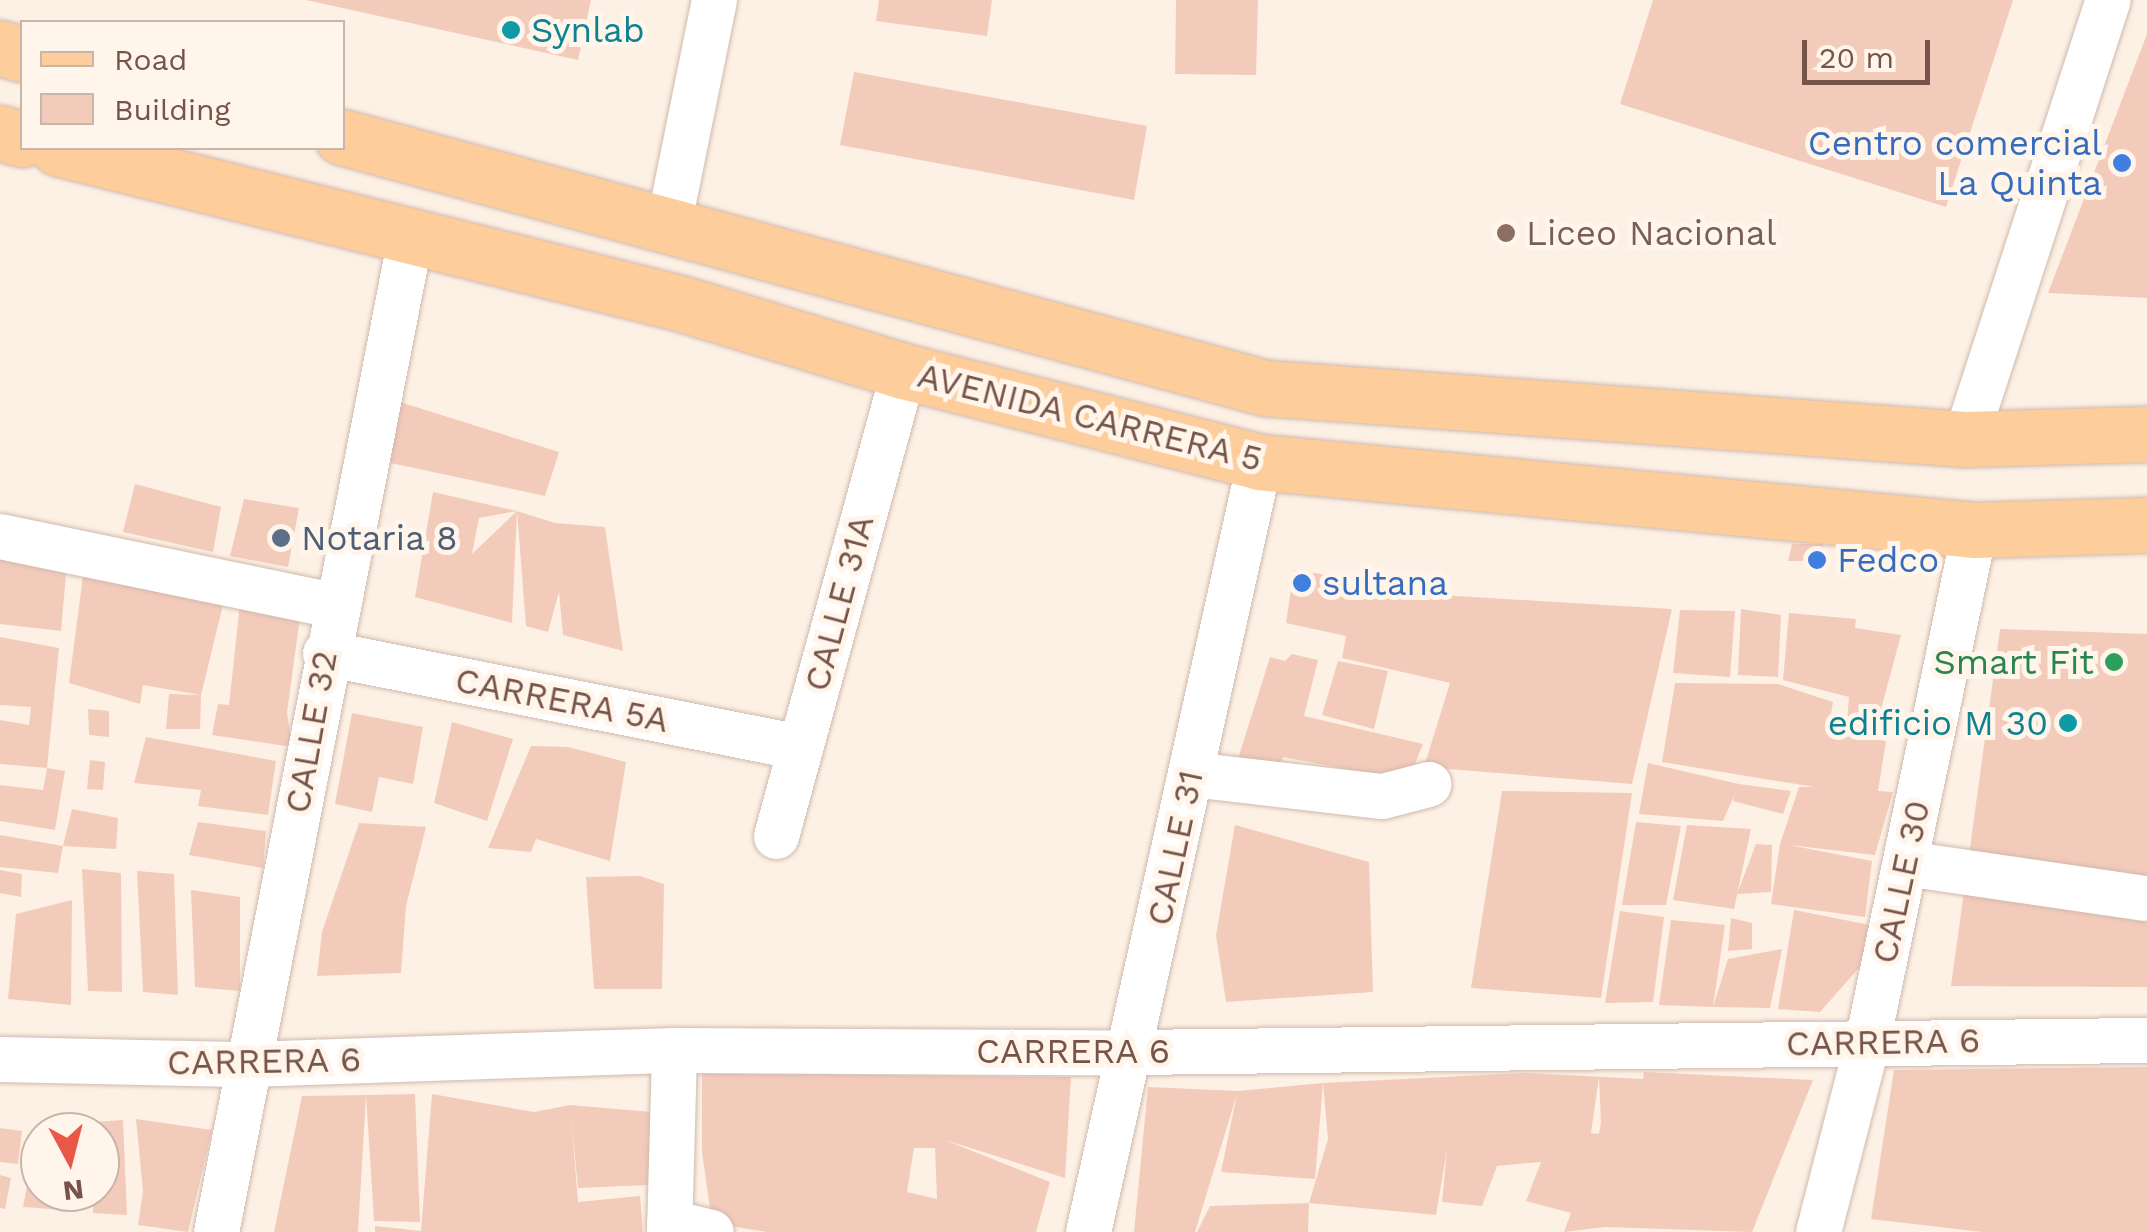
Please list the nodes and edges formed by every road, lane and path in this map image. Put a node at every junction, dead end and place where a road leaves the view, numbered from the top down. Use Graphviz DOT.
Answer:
graph roads {
  1 [pos="714,0"];
  2 [pos="2108,0"];
  3 [pos="345,138"];
  4 [pos="66,150"];
  5 [pos="670,221"];
  6 [pos="411,233"];
  7 [pos="903,370"];
  8 [pos="2147,434"];
  9 [pos="1965,439"];
  10 [pos="1258,462"];
  11 [pos="2147,525"];
  12 [pos="1974,530"];
  13 [pos="0,536"];
  14 [pos="334,605"];
  15 [pos="325,653"];
  16 [pos="800,747"];
  17 [pos="1191,774"];
  18 [pos="1428,784"];
  19 [pos="776,836"];
  20 [pos="1905,863"];
  21 [pos="2144,898"];
  22 [pos="2147,1040"];
  23 [pos="1867,1042"];
  24 [pos="674,1050"];
  25 [pos="1131,1052"];
  26 [pos="0,1059"];
  27 [pos="248,1064"];
  28 [pos="683,1229"];
  29 [pos="216,1232"];
  30 [pos="1088,1232"];
  31 [pos="1818,1232"];
  1 -- 5 [label="street"];
  2 -- 9 [label="street"];
  3 -- 5 [label="main road, AVENIDA CARRERA 5"];
  4 -- 6 [label="main road, AVENIDA CARRERA 5"];
  5 -- 9 [label="main road, AVENIDA CARRERA 5"];
  6 -- 7 [label="main road, AVENIDA CARRERA 5"];
  6 -- 14 [label="street, CALLE 32"];
  7 -- 10 [label="main road, AVENIDA CARRERA 5"];
  7 -- 16 [label="street, CALLE 31A"];
  8 -- 9 [label="main road, AVENIDA CARRERA 5"];
  10 -- 12 [label="main road, AVENIDA CARRERA 5"];
  10 -- 17 [label="street, CALLE 31"];
  11 -- 12 [label="main road, AVENIDA CARRERA 5"];
  12 -- 20 [label="street, CALLE 30"];
  13 -- 14 [label="street"];
  14 -- 15 [label="street, CALLE 32"];
  15 -- 16 [label="street, CARRERA 5A"];
  15 -- 27 [label="street, CALLE 32"];
  16 -- 19 [label="street, CALLE 31A"];
  17 -- 18 [label="street"];
  17 -- 25 [label="street, CALLE 31"];
  20 -- 21 [label="street"];
  20 -- 23 [label="street, CALLE 30"];
  22 -- 23 [label="street, CARRERA 6"];
  23 -- 25 [label="street, CARRERA 6"];
  23 -- 31 [label="street, CALLE 30"];
  24 -- 25 [label="street, CARRERA 6"];
  24 -- 27 [label="street, CARRERA 6"];
  24 -- 28 [label="street"];
  25 -- 30 [label="street, CALLE 31"];
  26 -- 27 [label="street, CARRERA 6"];
  27 -- 29 [label="street, CALLE 32"];
}
